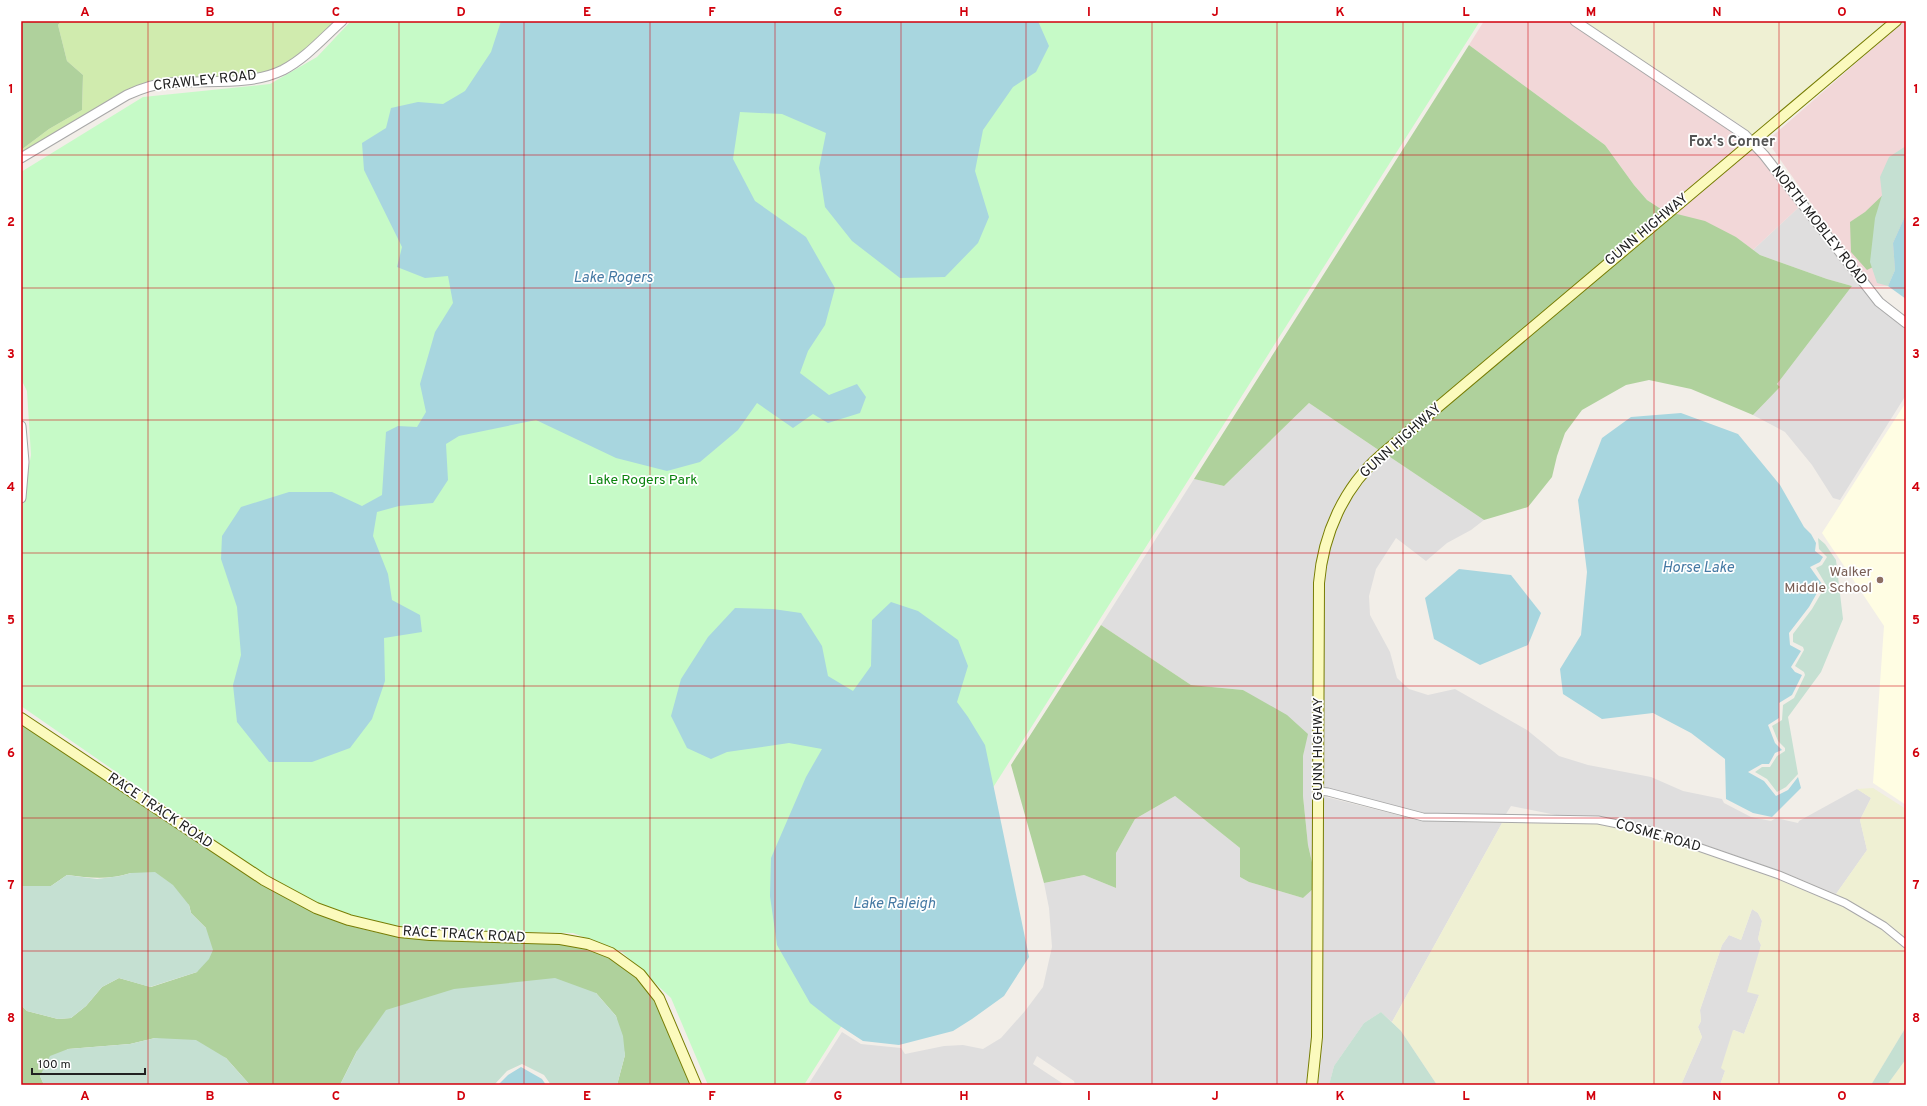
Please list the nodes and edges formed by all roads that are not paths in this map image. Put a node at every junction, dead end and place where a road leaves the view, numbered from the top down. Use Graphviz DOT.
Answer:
graph roads {
  1 [pos="342,21"];
  2 [pos="1575,21"];
  3 [pos="1896,21"];
  4 [pos="1752,142"];
  5 [pos="21,158"];
  6 [pos="1906,323"];
  7 [pos="21,426"];
  8 [pos="21,498"];
  9 [pos="21,718"];
  10 [pos="1318,791"];
  11 [pos="1906,944"];
  12 [pos="696,1085"];
  13 [pos="1312,1085"];
  1 -- 5 [label="street, CRAWLEY ROAD"];
  2 -- 4 [label="street, NORTH MOBLEY ROAD"];
  3 -- 4 [label="main road, GUNN HIGHWAY"];
  4 -- 6 [label="street, NORTH MOBLEY ROAD"];
  4 -- 10 [label="main road, GUNN HIGHWAY"];
  7 -- 8 [label="street"];
  9 -- 12 [label="main road, RACE TRACK ROAD"];
  10 -- 11 [label="street, COSME ROAD"];
  10 -- 13 [label="main road, GUNN HIGHWAY"];
}
